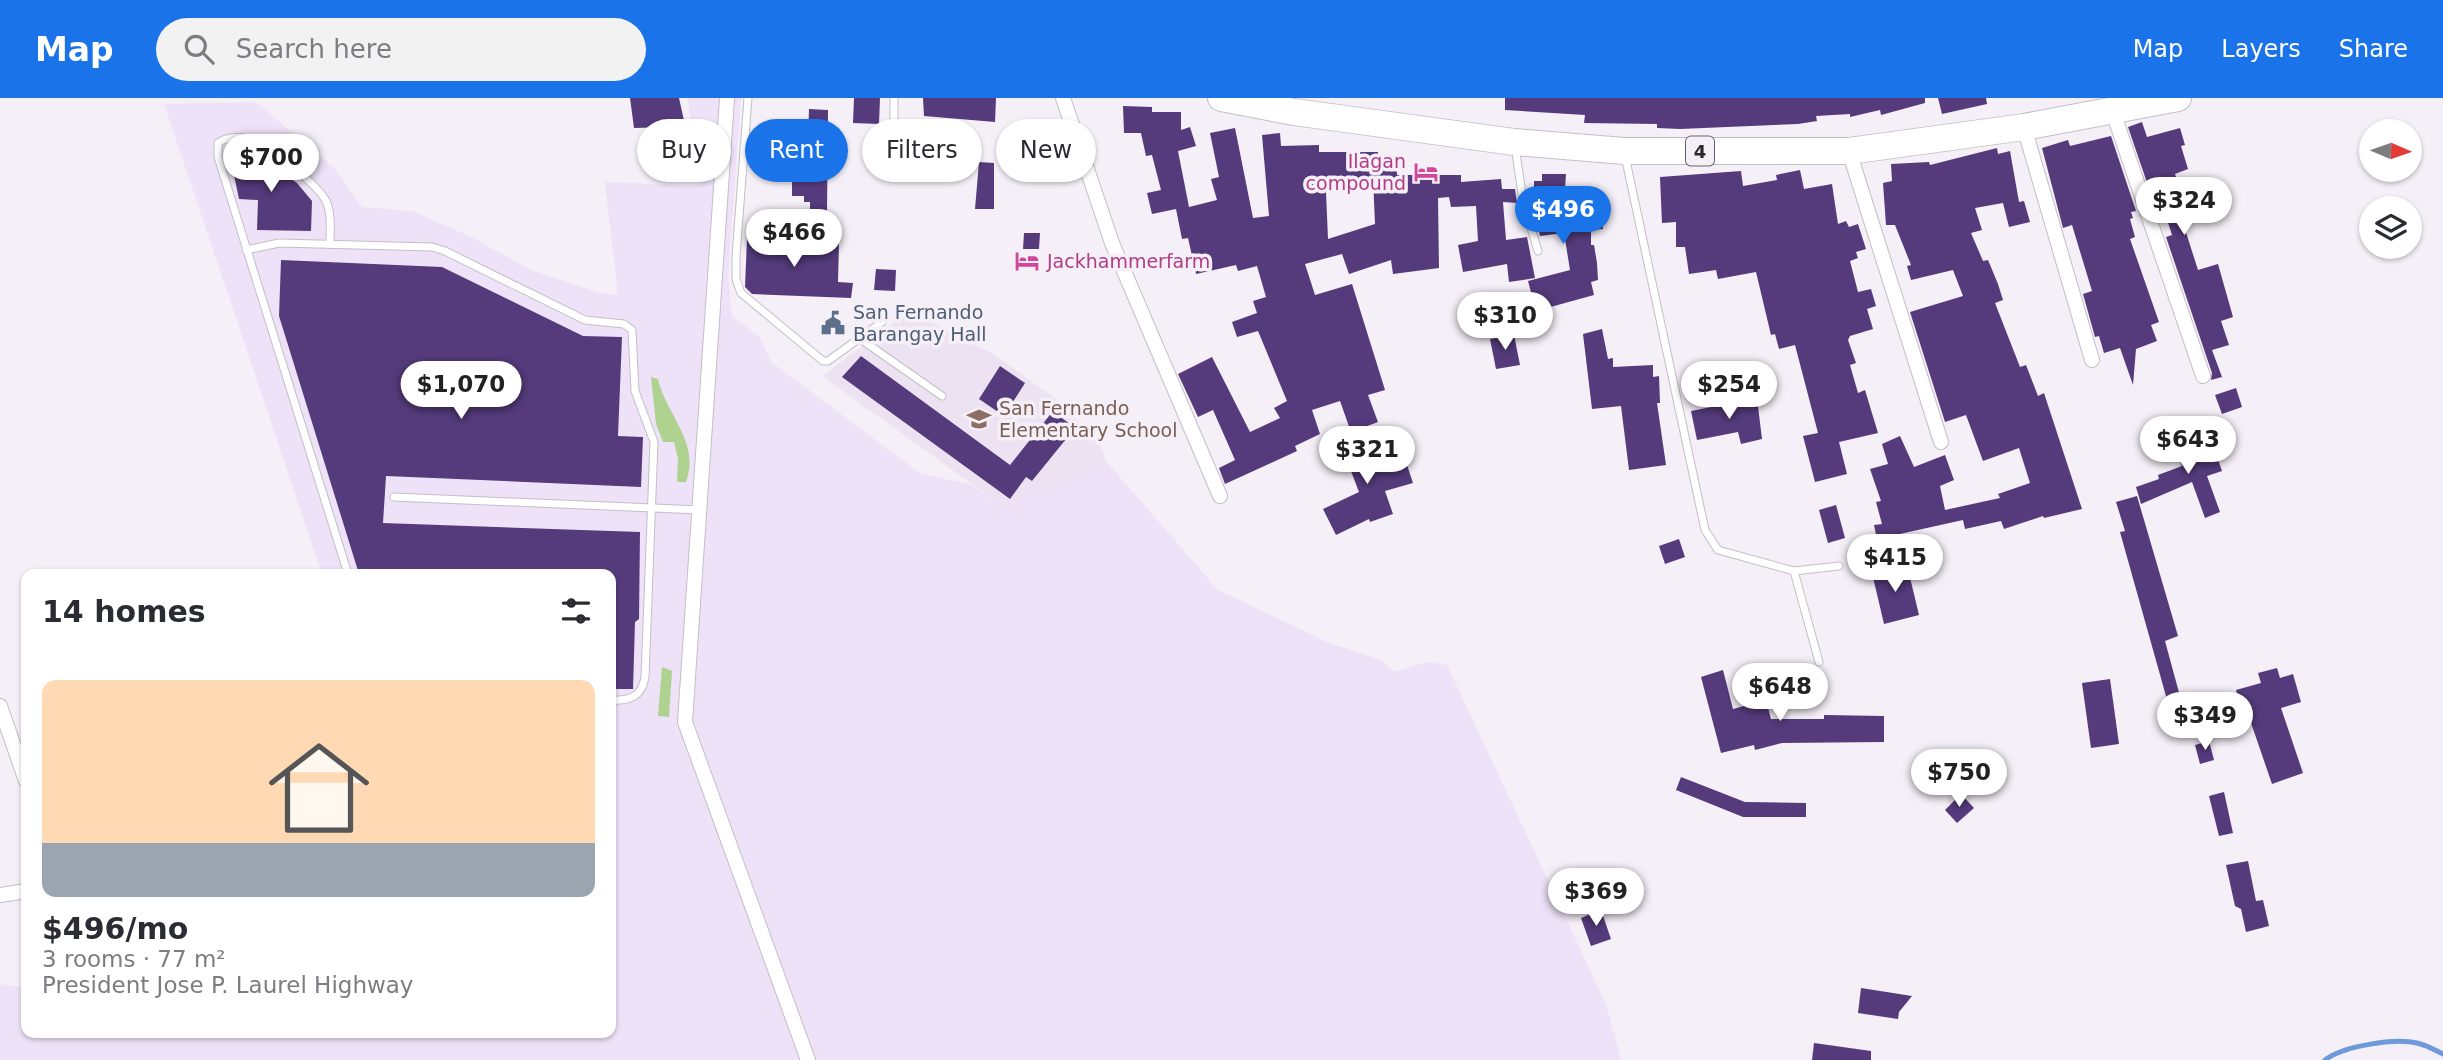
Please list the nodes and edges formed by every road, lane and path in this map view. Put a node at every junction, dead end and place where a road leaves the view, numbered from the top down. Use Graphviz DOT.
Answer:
graph roads {
  1 [pos="727,98"];
  2 [pos="748,98"];
  3 [pos="894,98"];
  4 [pos="1063,98"];
  5 [pos="1221,98"];
  6 [pos="2178,98"];
  7 [pos="2113,112"];
  8 [pos="894,119"];
  9 [pos="2024,127"];
  10 [pos="1514,142"];
  11 [pos="1624,151"];
  12 [pos="1849,151"];
  13 [pos="330,244"];
  14 [pos="246,250"];
  15 [pos="1538,251"];
  16 [pos="882,322"];
  17 [pos="859,338"];
  18 [pos="2092,360"];
  19 [pos="2203,376"];
  20 [pos="942,396"];
  21 [pos="1941,442"];
  22 [pos="1220,496"];
  23 [pos="394,497"];
  24 [pos="652,508"];
  25 [pos="700,510"];
  26 [pos="1839,566"];
  27 [pos="346,569"];
  28 [pos="1794,572"];
  29 [pos="1819,662"];
  30 [pos="616,700"];
  31 [pos="0,706"];
  32 [pos="21,767"];
  33 [pos="21,892"];
  34 [pos="0,895"];
  35 [pos="808,1060"];
  1 -- 25 [label="street"];
  2 -- 17 [label="lane"];
  3 -- 8 [label="lane"];
  4 -- 22 [label="street"];
  5 -- 10 [label="highway, 4"];
  6 -- 7 [label="highway, 4"];
  7 -- 9 [label="highway, 4"];
  7 -- 19 [label="street"];
  9 -- 12 [label="highway, 4"];
  9 -- 18 [label="street"];
  10 -- 11 [label="highway, 4"];
  10 -- 15 [label="lane"];
  11 -- 12 [label="highway, 4"];
  11 -- 28 [label="lane"];
  12 -- 21 [label="street"];
  13 -- 14 [label="lane"];
  13 -- 14 [label="lane"];
  13 -- 24 [label="lane"];
  14 -- 27 [label="lane"];
  16 -- 17 [label="lane"];
  17 -- 20 [label="lane"];
  23 -- 24 [label="lane"];
  24 -- 25 [label="lane"];
  24 -- 30 [label="lane"];
  25 -- 35 [label="street"];
  26 -- 28 [label="lane"];
  28 -- 29 [label="lane"];
  31 -- 32 [label="street"];
  33 -- 34 [label="street"];
}
